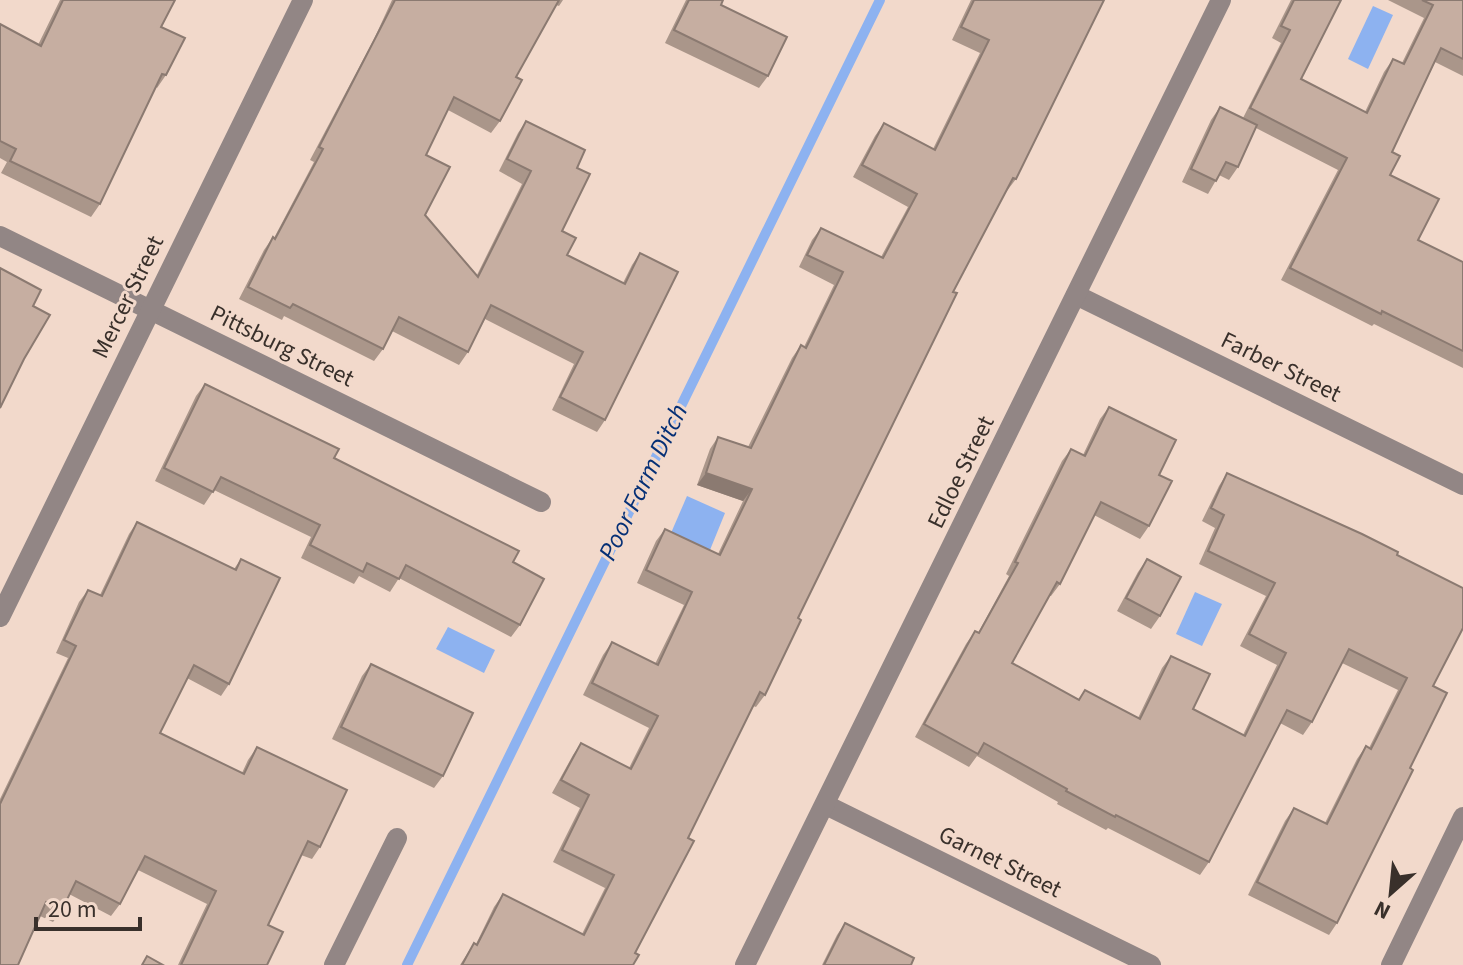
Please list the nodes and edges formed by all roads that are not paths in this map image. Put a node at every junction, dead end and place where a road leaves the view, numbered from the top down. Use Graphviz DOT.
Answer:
graph roads {
  1 [pos="303,0"];
  2 [pos="1221,0"];
  3 [pos="0,236"];
  4 [pos="1076,295"];
  5 [pos="151,310"];
  6 [pos="1463,485"];
  7 [pos="541,502"];
  8 [pos="0,617"];
  9 [pos="826,805"];
  10 [pos="1463,817"];
  11 [pos="397,838"];
  12 [pos="334,965"];
  13 [pos="745,965"];
  14 [pos="1151,965"];
  15 [pos="1391,965"];
  1 -- 5 [label="street, Mercer Street"];
  2 -- 4 [label="street, Edloe Street"];
  3 -- 5 [label="street, Pittsburg Street"];
  4 -- 6 [label="street, Farber Street"];
  4 -- 9 [label="street, Edloe Street"];
  5 -- 7 [label="street, Pittsburg Street"];
  5 -- 8 [label="street, Mercer Street"];
  9 -- 13 [label="street, Edloe Street"];
  9 -- 14 [label="street, Garnet Street"];
  10 -- 15 [label="street"];
  11 -- 12 [label="street"];
}
